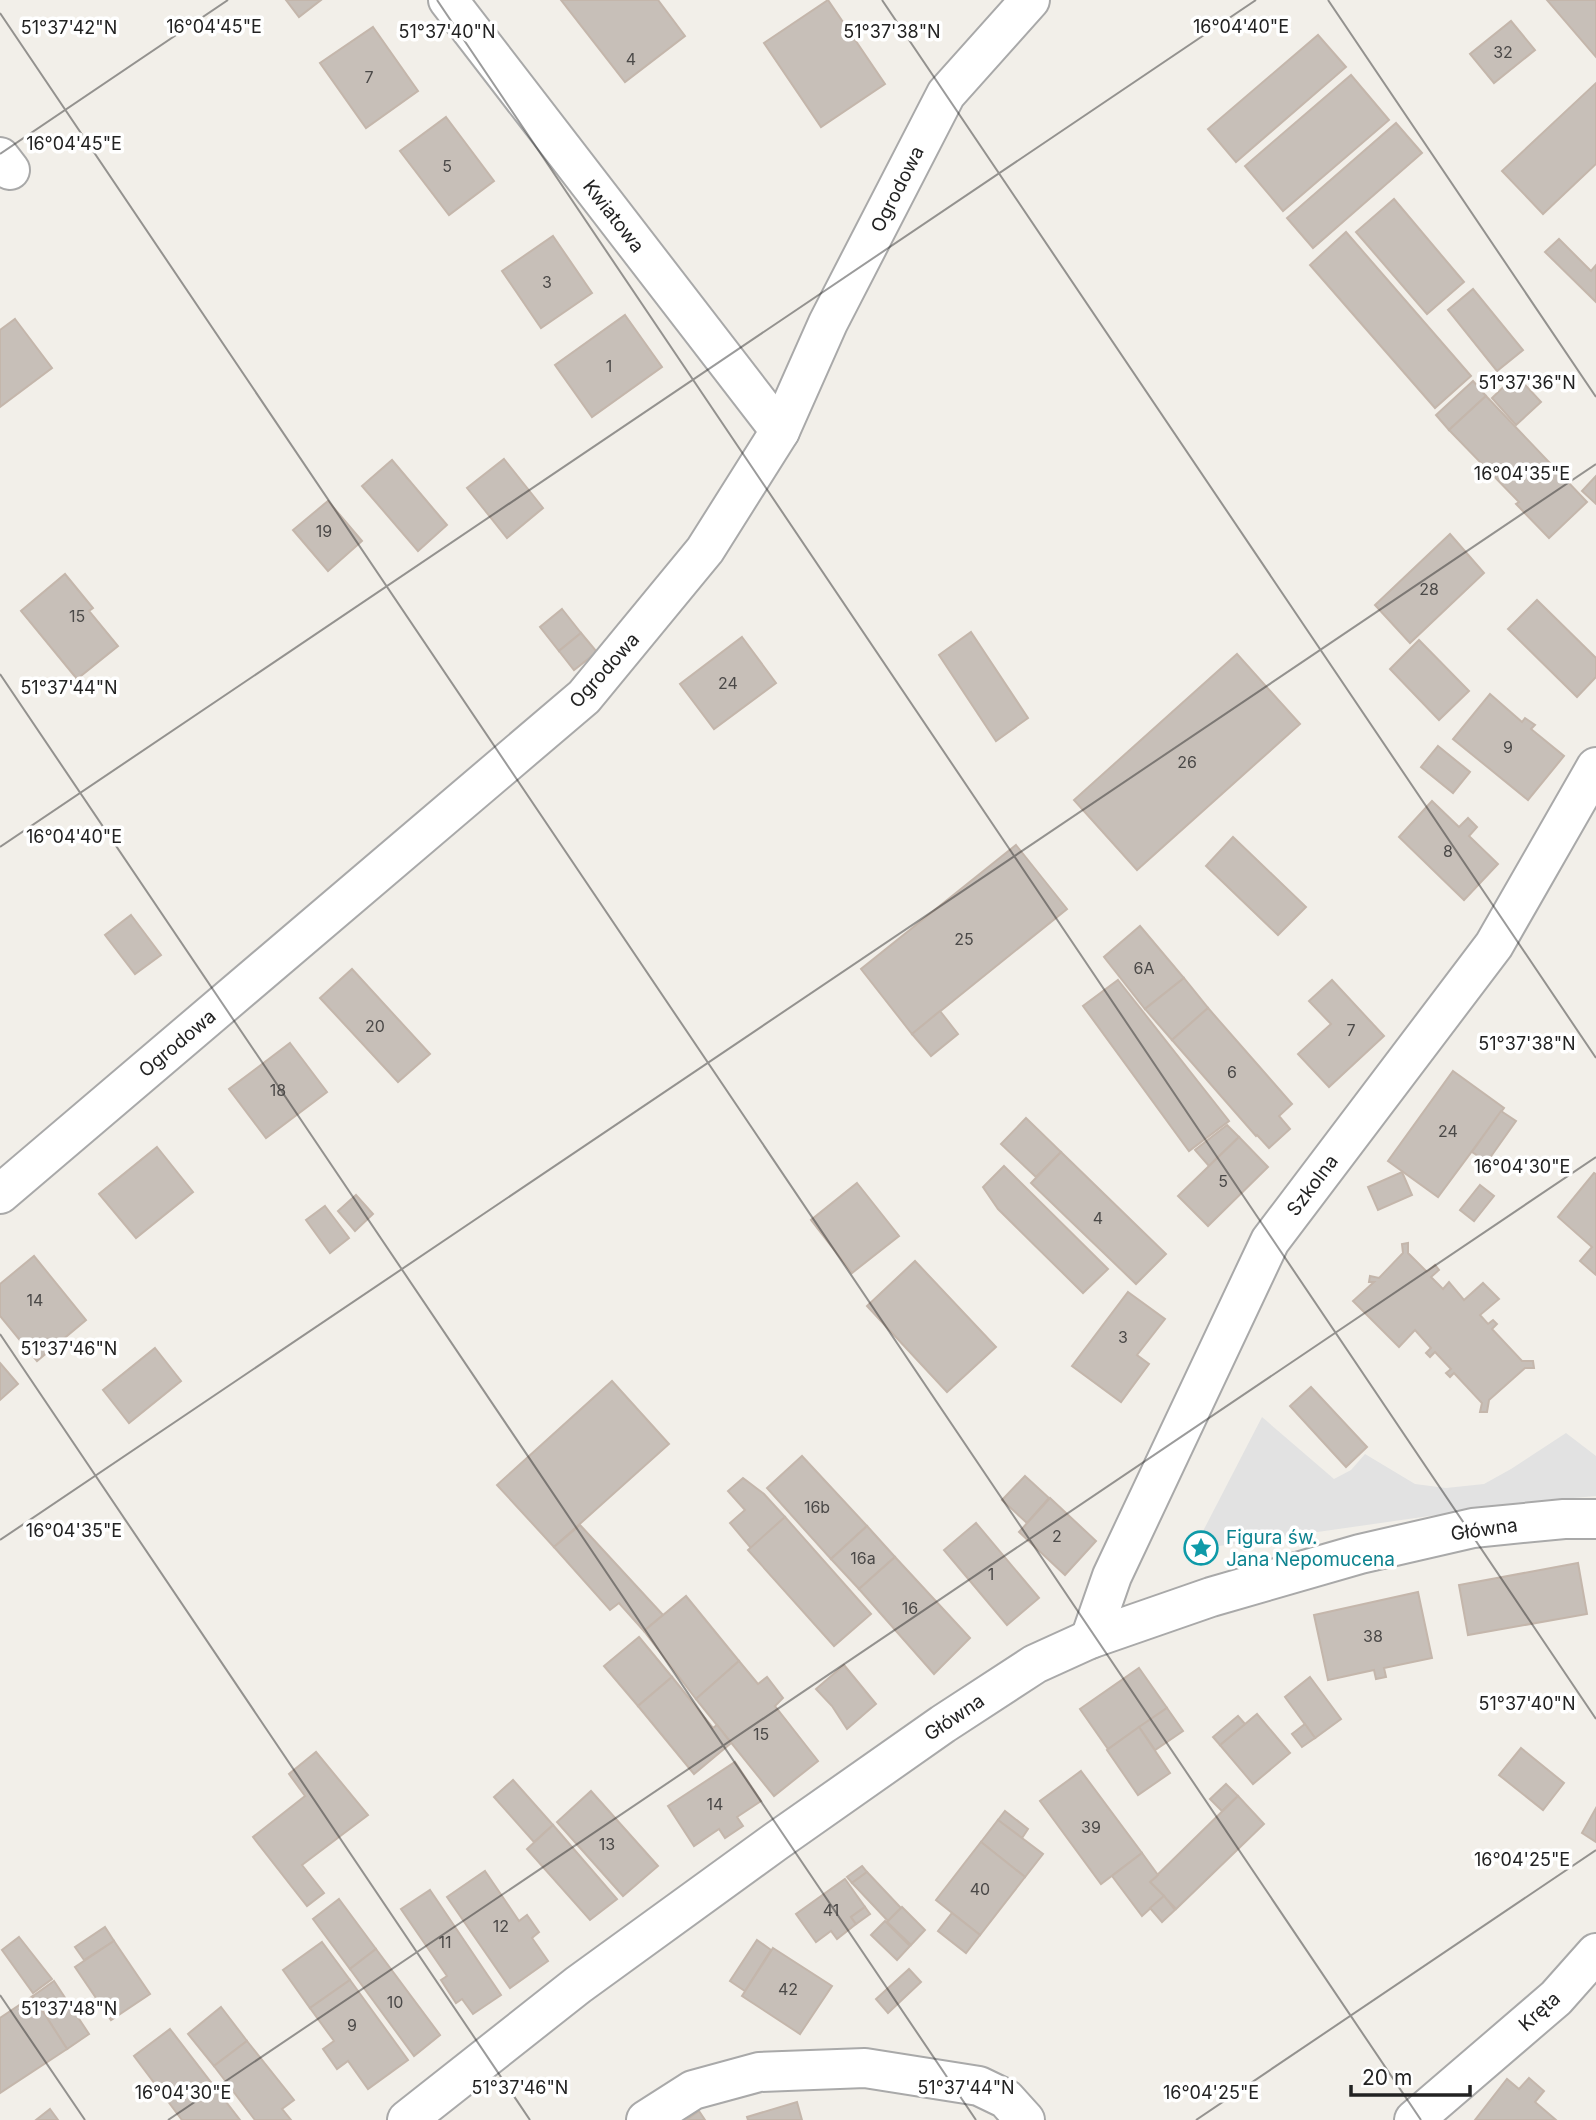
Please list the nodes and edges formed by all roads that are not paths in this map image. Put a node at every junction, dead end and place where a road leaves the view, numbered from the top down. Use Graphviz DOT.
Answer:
graph roads {
  1 [pos="448,0"];
  2 [pos="1030,0"];
  3 [pos="780,431"];
  4 [pos="1596,767"];
  5 [pos="0,1194"];
  6 [pos="1596,1519"];
  7 [pos="1090,1639"];
  8 [pos="1596,1953"];
  9 [pos="421,2116"];
  10 [pos="646,2120"];
  11 [pos="1025,2120"];
  12 [pos="1414,2120"];
  1 -- 3 [label="street, Kwiatowa"];
  2 -- 3 [label="street, Ogrodowa"];
  3 -- 5 [label="street, Ogrodowa"];
  4 -- 7 [label="street, Szkolna"];
  6 -- 7 [label="street, Główna"];
  7 -- 9 [label="street, Główna"];
  8 -- 12 [label="street, Kręta"];
  10 -- 11 [label="street"];
}
